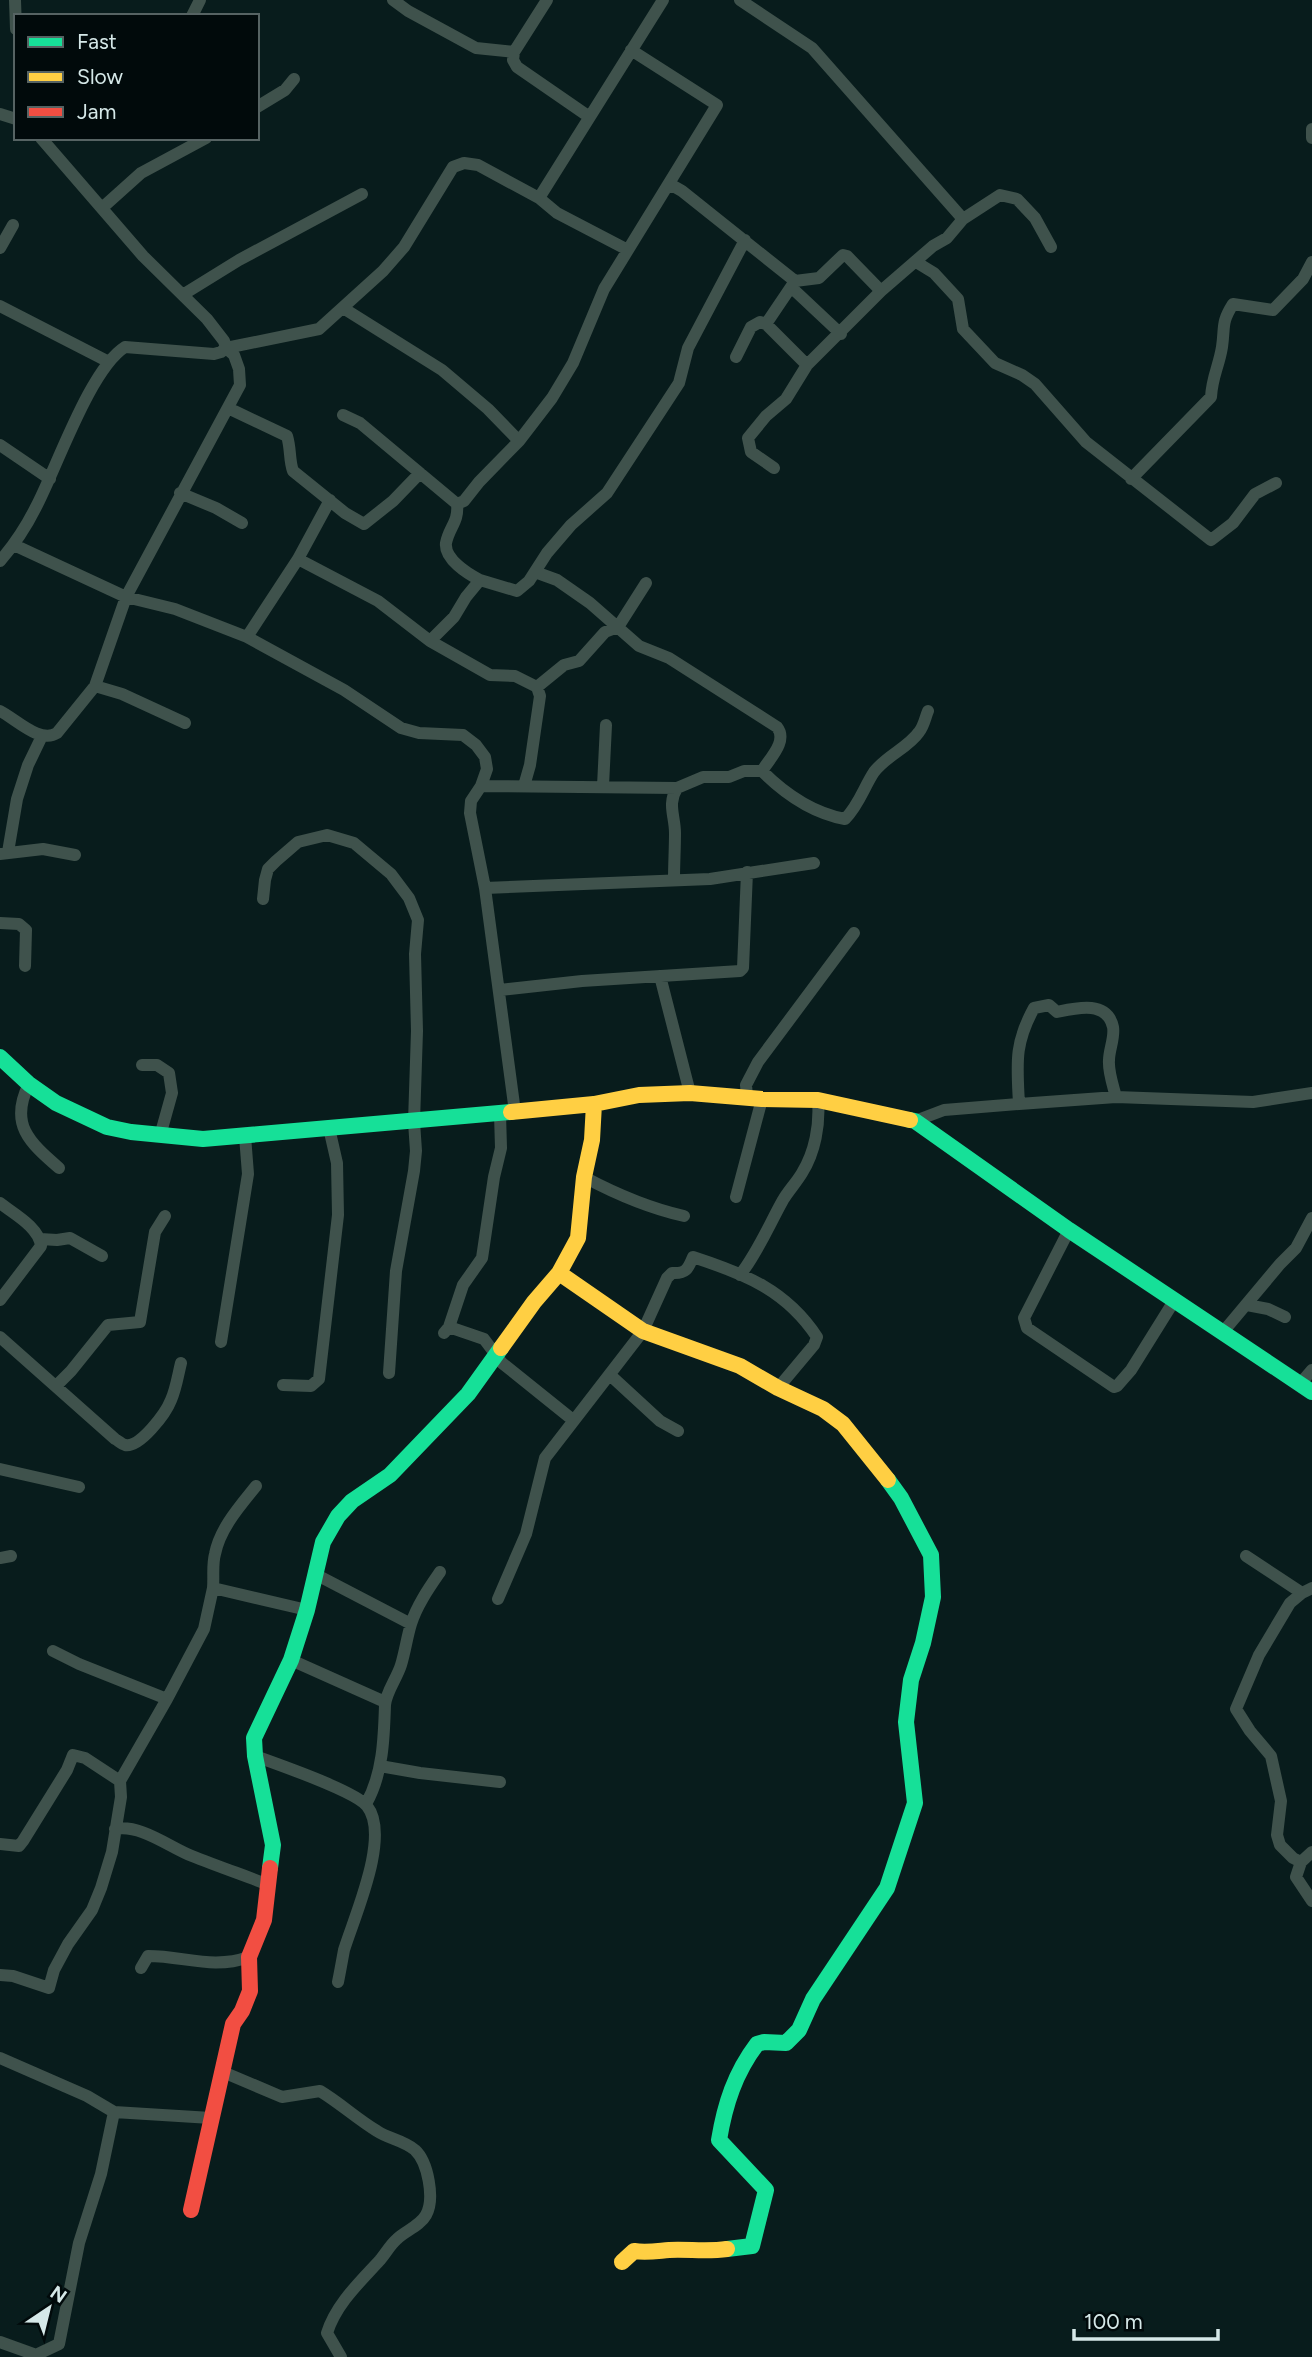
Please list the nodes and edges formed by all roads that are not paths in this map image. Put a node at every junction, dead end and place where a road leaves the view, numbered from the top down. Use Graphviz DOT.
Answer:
graph roads {
  1 [pos="393,0"];
  2 [pos="547,0"];
  3 [pos="663,0"];
  4 [pos="740,0"];
  5 [pos="631,50"];
  6 [pos="514,52"];
  7 [pos="293,79"];
  8 [pos="259,106"];
  9 [pos="588,116"];
  10 [pos="1312,129"];
  11 [pos="1312,138"];
  12 [pos="43,140"];
  13 [pos="202,140"];
  14 [pos="667,187"];
  15 [pos="362,194"];
  16 [pos="539,198"];
  17 [pos="102,208"];
  18 [pos="963,219"];
  19 [pos="13,225"];
  20 [pos="745,240"];
  21 [pos="1051,247"];
  22 [pos="0,248"];
  23 [pos="626,249"];
  24 [pos="916,262"];
  25 [pos="1312,262"];
  26 [pos="793,285"];
  27 [pos="881,291"];
  28 [pos="184,294"];
  29 [pos="0,306"];
  30 [pos="343,308"];
  31 [pos="766,324"];
  32 [pos="841,334"];
  33 [pos="226,348"];
  34 [pos="736,357"];
  35 [pos="109,362"];
  36 [pos="807,365"];
  37 [pos="228,408"];
  38 [pos="343,415"];
  39 [pos="519,441"];
  40 [pos="0,445"];
  41 [pos="774,468"];
  42 [pos="420,473"];
  43 [pos="50,479"];
  44 [pos="1131,479"];
  45 [pos="1276,483"];
  46 [pos="180,493"];
  47 [pos="330,500"];
  48 [pos="457,504"];
  49 [pos="242,523"];
  50 [pos="14,545"];
  51 [pos="298,559"];
  52 [pos="0,561"];
  53 [pos="535,572"];
  54 [pos="480,580"];
  55 [pos="646,583"];
  56 [pos="126,597"];
  57 [pos="618,626"];
  58 [pos="247,637"];
  59 [pos="430,641"];
  60 [pos="95,686"];
  61 [pos="537,688"];
  62 [pos="0,711"];
  63 [pos="928,711"];
  64 [pos="185,723"];
  65 [pos="606,725"];
  66 [pos="42,736"];
  67 [pos="762,771"];
  68 [pos="481,786"];
  69 [pos="524,786"];
  70 [pos="603,786"];
  71 [pos="677,788"];
  72 [pos="4,853"];
  73 [pos="75,855"];
  74 [pos="814,863"];
  75 [pos="747,872"];
  76 [pos="674,879"];
  77 [pos="485,888"];
  78 [pos="263,900"];
  79 [pos="0,923"];
  80 [pos="853,933"];
  81 [pos="24,966"];
  82 [pos="660,976"];
  83 [pos="500,990"];
  84 [pos="0,1057"];
  85 [pos="142,1065"];
  86 [pos="30,1084"];
  87 [pos="690,1093"];
  88 [pos="1312,1093"];
  89 [pos="1116,1097"];
  90 [pos="754,1098"];
  91 [pos="818,1101"];
  92 [pos="594,1104"];
  93 [pos="1019,1104"];
  94 [pos="508,1113"];
  95 [pos="915,1121"];
  96 [pos="414,1122"];
  97 [pos="329,1128"];
  98 [pos="160,1136"];
  99 [pos="245,1136"];
  100 [pos="59,1168"];
  101 [pos="584,1177"];
  102 [pos="736,1197"];
  103 [pos="0,1203"];
  104 [pos="165,1216"];
  105 [pos="684,1216"];
  106 [pos="1312,1218"];
  107 [pos="1069,1230"];
  108 [pos="40,1239"];
  109 [pos="102,1256"];
  110 [pos="559,1273"];
  111 [pos="740,1275"];
  112 [pos="0,1300"];
  113 [pos="1174,1301"];
  114 [pos="1247,1305"];
  115 [pos="1284,1317"];
  116 [pos="643,1331"];
  117 [pos="1223,1332"];
  118 [pos="0,1337"];
  119 [pos="221,1342"];
  120 [pos="495,1353"];
  121 [pos="181,1363"];
  122 [pos="1312,1370"];
  123 [pos="389,1373"];
  124 [pos="610,1375"];
  125 [pos="283,1385"];
  126 [pos="56,1386"];
  127 [pos="778,1388"];
  128 [pos="1306,1388"];
  129 [pos="573,1420"];
  130 [pos="678,1431"];
  131 [pos="0,1469"];
  132 [pos="256,1486"];
  133 [pos="79,1488"];
  134 [pos="1246,1556"];
  135 [pos="440,1572"];
  136 [pos="314,1574"];
  137 [pos="213,1588"];
  138 [pos="1307,1591"];
  139 [pos="498,1599"];
  140 [pos="307,1610"];
  141 [pos="411,1624"];
  142 [pos="53,1651"];
  143 [pos="291,1660"];
  144 [pos="167,1699"];
  145 [pos="385,1702"];
  146 [pos="255,1756"];
  147 [pos="380,1766"];
  148 [pos="120,1781"];
  149 [pos="500,1782"];
  150 [pos="366,1804"];
  151 [pos="116,1829"];
  152 [pos="0,1844"];
  153 [pos="1312,1852"];
  154 [pos="1301,1862"];
  155 [pos="269,1885"];
  156 [pos="1312,1901"];
  157 [pos="249,1957"];
  158 [pos="141,1968"];
  159 [pos="0,1975"];
  160 [pos="338,1982"];
  161 [pos="0,2058"];
  162 [pos="223,2072"];
  163 [pos="114,2112"];
  164 [pos="211,2118"];
  165 [pos="191,2210"];
  166 [pos="622,2262"];
  167 [pos="0,2342"];
  168 [pos="59,2351"];
  169 [pos="341,2357"];
  1 -- 6 [label="street"];
  2 -- 6 [label="street"];
  3 -- 5 [label="street"];
  4 -- 18 [label="street"];
  5 -- 9 [label="street"];
  5 -- 14 [label="street"];
  6 -- 9 [label="street"];
  7 -- 8 [label="street"];
  9 -- 16 [label="street"];
  10 -- 11 [label="street"];
  12 -- 17 [label="street"];
  13 -- 17 [label="street"];
  14 -- 20 [label="street"];
  14 -- 23 [label="street"];
  15 -- 28 [label="street"];
  16 -- 23 [label="street"];
  16 -- 30 [label="street"];
  17 -- 28 [label="street"];
  18 -- 21 [label="street"];
  18 -- 24 [label="street"];
  19 -- 22 [label="street"];
  20 -- 26 [label="street"];
  20 -- 53 [label="street"];
  23 -- 39 [label="street"];
  24 -- 27 [label="street"];
  24 -- 44 [label="street"];
  25 -- 44 [label="street"];
  26 -- 27 [label="street"];
  26 -- 31 [label="street"];
  26 -- 32 [label="street"];
  27 -- 32 [label="street"];
  28 -- 33 [label="street"];
  29 -- 35 [label="street"];
  30 -- 33 [label="street"];
  30 -- 39 [label="street"];
  31 -- 34 [label="street"];
  31 -- 36 [label="street"];
  32 -- 36 [label="street"];
  33 -- 35 [label="street"];
  33 -- 37 [label="street"];
  35 -- 43 [label="street"];
  36 -- 41 [label="street"];
  37 -- 46 [label="street"];
  37 -- 47 [label="street"];
  38 -- 42 [label="street"];
  39 -- 48 [label="street"];
  40 -- 43 [label="street"];
  42 -- 47 [label="street"];
  42 -- 48 [label="street"];
  43 -- 50 [label="street"];
  44 -- 45 [label="street"];
  46 -- 49 [label="street"];
  46 -- 56 [label="street"];
  47 -- 51 [label="street"];
  48 -- 54 [label="street"];
  50 -- 52 [label="street"];
  50 -- 56 [label="street"];
  51 -- 58 [label="street"];
  51 -- 59 [label="street"];
  53 -- 54 [label="street"];
  53 -- 57 [label="street"];
  54 -- 59 [label="street"];
  55 -- 57 [label="street"];
  56 -- 58 [label="street"];
  56 -- 60 [label="street"];
  57 -- 61 [label="street"];
  57 -- 67 [label="street"];
  58 -- 68 [label="street"];
  59 -- 61 [label="street"];
  60 -- 64 [label="street"];
  60 -- 66 [label="street"];
  61 -- 69 [label="street"];
  62 -- 66 [label="street"];
  63 -- 67 [label="street"];
  65 -- 70 [label="street"];
  66 -- 72 [label="street"];
  67 -- 71 [label="street"];
  68 -- 69 [label="street"];
  68 -- 77 [label="street"];
  69 -- 70 [label="street"];
  70 -- 71 [label="street"];
  71 -- 76 [label="street"];
  72 -- 73 [label="street"];
  74 -- 75 [label="street"];
  75 -- 76 [label="street"];
  75 -- 82 [label="street"];
  76 -- 77 [label="street"];
  77 -- 83 [label="street"];
  78 -- 96 [label="street"];
  79 -- 81 [label="street"];
  80 -- 90 [label="street"];
  82 -- 83 [label="street"];
  82 -- 87 [label="street"];
  83 -- 94 [label="street"];
  84 -- 86 [label="street"];
  85 -- 98 [label="street"];
  86 -- 98 [label="street"];
  86 -- 100 [label="street"];
  87 -- 90 [label="street"];
  87 -- 92 [label="street"];
  88 -- 89 [label="street"];
  89 -- 93 [label="street"];
  89 -- 93 [label="street"];
  90 -- 91 [label="street"];
  90 -- 102 [label="street"];
  91 -- 95 [label="street"];
  91 -- 111 [label="street"];
  92 -- 94 [label="street"];
  92 -- 101 [label="street"];
  93 -- 95 [label="street"];
  94 -- 96 [label="street"];
  94 -- 120 [label="street"];
  95 -- 107 [label="street"];
  96 -- 97 [label="street"];
  96 -- 123 [label="street"];
  97 -- 99 [label="street"];
  97 -- 125 [label="street"];
  98 -- 99 [label="street"];
  99 -- 119 [label="street"];
  101 -- 105 [label="street"];
  101 -- 110 [label="street"];
  103 -- 108 [label="street"];
  104 -- 126 [label="street"];
  106 -- 114 [label="street"];
  107 -- 113 [label="street"];
  107 -- 113 [label="street"];
  108 -- 109 [label="street"];
  108 -- 112 [label="street"];
  110 -- 116 [label="street"];
  110 -- 120 [label="street"];
  111 -- 116 [label="street"];
  111 -- 127 [label="street"];
  113 -- 117 [label="street"];
  114 -- 115 [label="street"];
  114 -- 117 [label="street"];
  116 -- 124 [label="street"];
  116 -- 127 [label="street"];
  117 -- 128 [label="street"];
  118 -- 126 [label="street"];
  120 -- 129 [label="street"];
  120 -- 136 [label="street"];
  121 -- 126 [label="street"];
  122 -- 128 [label="street"];
  124 -- 129 [label="street"];
  124 -- 130 [label="street"];
  127 -- 166 [label="street"];
  129 -- 139 [label="street"];
  131 -- 133 [label="street"];
  132 -- 137 [label="street"];
  134 -- 138 [label="street"];
  135 -- 141 [label="street"];
  136 -- 140 [label="street"];
  136 -- 141 [label="street"];
  137 -- 140 [label="street"];
  137 -- 144 [label="street"];
  138 -- 154 [label="street"];
  140 -- 143 [label="street"];
  141 -- 145 [label="street"];
  142 -- 144 [label="street"];
  143 -- 145 [label="street"];
  143 -- 146 [label="street"];
  144 -- 148 [label="street"];
  145 -- 147 [label="street"];
  146 -- 150 [label="street"];
  146 -- 155 [label="street"];
  147 -- 149 [label="street"];
  147 -- 150 [label="street"];
  148 -- 151 [label="street"];
  148 -- 152 [label="street"];
  150 -- 160 [label="street"];
  151 -- 155 [label="street"];
  151 -- 159 [label="street"];
  153 -- 154 [label="street"];
  154 -- 156 [label="street"];
  155 -- 157 [label="street"];
  157 -- 158 [label="street"];
  157 -- 162 [label="street"];
  161 -- 163 [label="street"];
  162 -- 164 [label="street"];
  162 -- 169 [label="street"];
  163 -- 164 [label="street"];
  163 -- 168 [label="street"];
  164 -- 165 [label="street"];
  167 -- 168 [label="street"];
}
